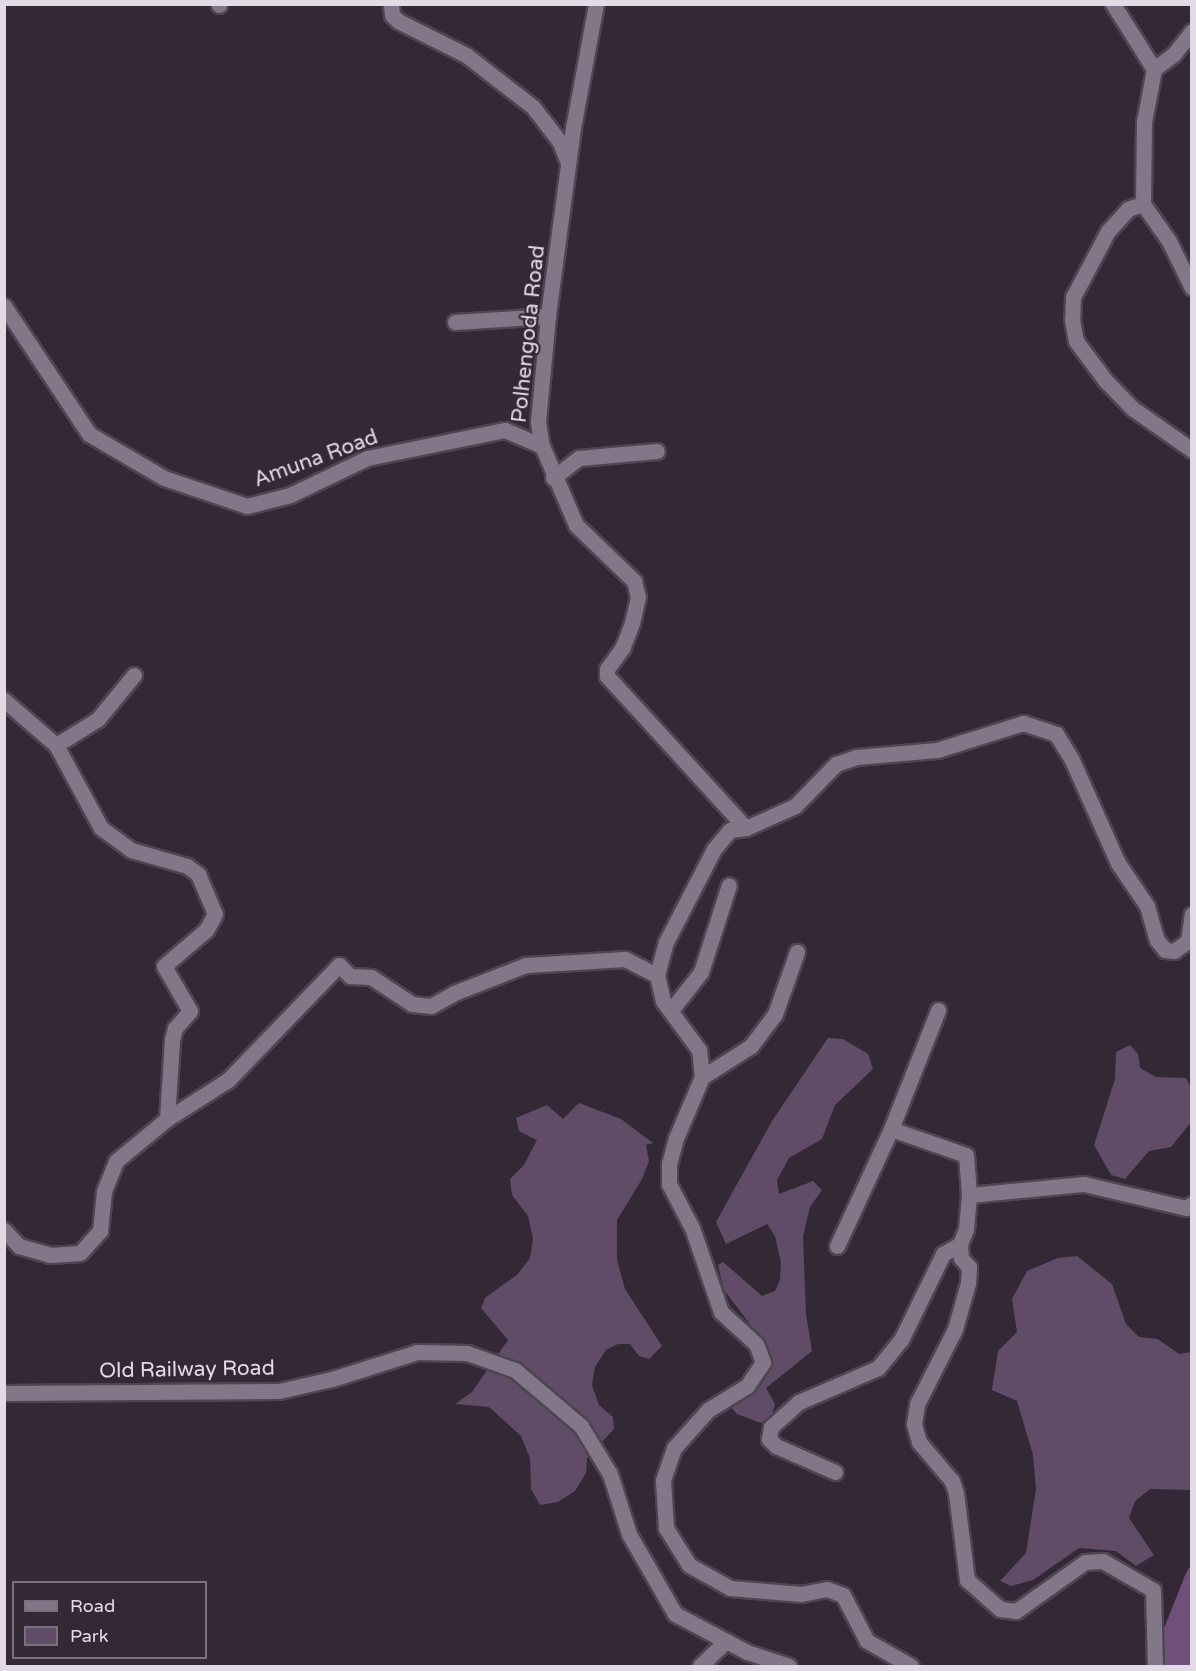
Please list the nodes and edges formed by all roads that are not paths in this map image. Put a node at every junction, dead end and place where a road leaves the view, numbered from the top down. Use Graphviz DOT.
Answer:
graph roads {
  1 [pos="391,4"];
  2 [pos="596,4"];
  3 [pos="1113,4"];
  4 [pos="1191,31"];
  5 [pos="1154,69"];
  6 [pos="570,169"];
  7 [pos="1143,204"];
  8 [pos="1191,288"];
  9 [pos="4,306"];
  10 [pos="548,316"];
  11 [pos="455,322"];
  12 [pos="542,446"];
  13 [pos="1191,450"];
  14 [pos="657,451"];
  15 [pos="553,478"];
  16 [pos="134,675"];
  17 [pos="4,700"];
  18 [pos="56,745"];
  19 [pos="746,828"];
  20 [pos="729,885"];
  21 [pos="1191,914"];
  22 [pos="797,952"];
  23 [pos="657,975"];
  24 [pos="672,1010"];
  25 [pos="938,1010"];
  26 [pos="702,1077"];
  27 [pos="167,1119"];
  28 [pos="891,1129"];
  29 [pos="969,1195"];
  30 [pos="1191,1204"];
  31 [pos="4,1230"];
  32 [pos="960,1244"];
  33 [pos="837,1246"];
  34 [pos="4,1393"];
  35 [pos="834,1472"];
  36 [pos="726,1641"];
  37 [pos="700,1666"];
  38 [pos="789,1666"];
  39 [pos="911,1666"];
  40 [pos="1155,1666"];
  1 -- 6 [label="street"];
  2 -- 6 [label="street, Polhengoda Road"];
  3 -- 5 [label="street"];
  4 -- 5 [label="street"];
  5 -- 7 [label="street"];
  6 -- 10 [label="street, Polhengoda Road"];
  7 -- 8 [label="street"];
  7 -- 13 [label="street"];
  9 -- 12 [label="street, Amuna Road"];
  10 -- 11 [label="street"];
  10 -- 12 [label="street, Polhengoda Road"];
  12 -- 15 [label="street, Polhengoda Road"];
  14 -- 15 [label="street"];
  15 -- 19 [label="street, Polhengoda Road"];
  16 -- 18 [label="street"];
  17 -- 18 [label="street"];
  18 -- 27 [label="street"];
  19 -- 21 [label="street"];
  19 -- 23 [label="street"];
  20 -- 24 [label="street"];
  22 -- 26 [label="street"];
  23 -- 24 [label="street"];
  23 -- 27 [label="street"];
  24 -- 26 [label="street"];
  25 -- 28 [label="street"];
  26 -- 39 [label="street"];
  27 -- 31 [label="street"];
  28 -- 29 [label="street"];
  28 -- 33 [label="street"];
  29 -- 30 [label="street"];
  29 -- 32 [label="street"];
  32 -- 35 [label="street"];
  32 -- 40 [label="street"];
  34 -- 36 [label="street, Old Railway Road"];
  36 -- 37 [label="street"];
  36 -- 38 [label="street, Old Railway Road"];
}
